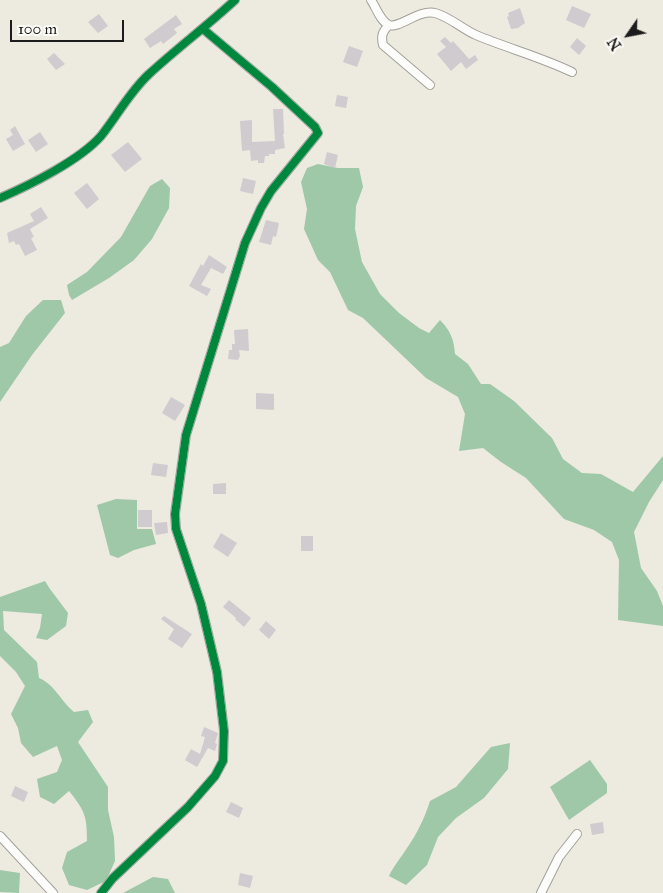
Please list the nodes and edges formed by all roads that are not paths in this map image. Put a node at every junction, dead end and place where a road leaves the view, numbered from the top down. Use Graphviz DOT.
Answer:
graph roads {
  1 [pos="235,0"];
  2 [pos="371,0"];
  3 [pos="389,25"];
  4 [pos="204,29"];
  5 [pos="572,72"];
  6 [pos="430,85"];
  7 [pos="0,198"];
  8 [pos="577,834"];
  9 [pos="0,836"];
  10 [pos="52,893"];
  11 [pos="101,893"];
  12 [pos="541,893"];
  1 -- 4 [label="street"];
  2 -- 3 [label="street"];
  3 -- 5 [label="street"];
  3 -- 6 [label="street"];
  4 -- 7 [label="street"];
  4 -- 11 [label="street"];
  8 -- 12 [label="street"];
  9 -- 10 [label="street"];
}
